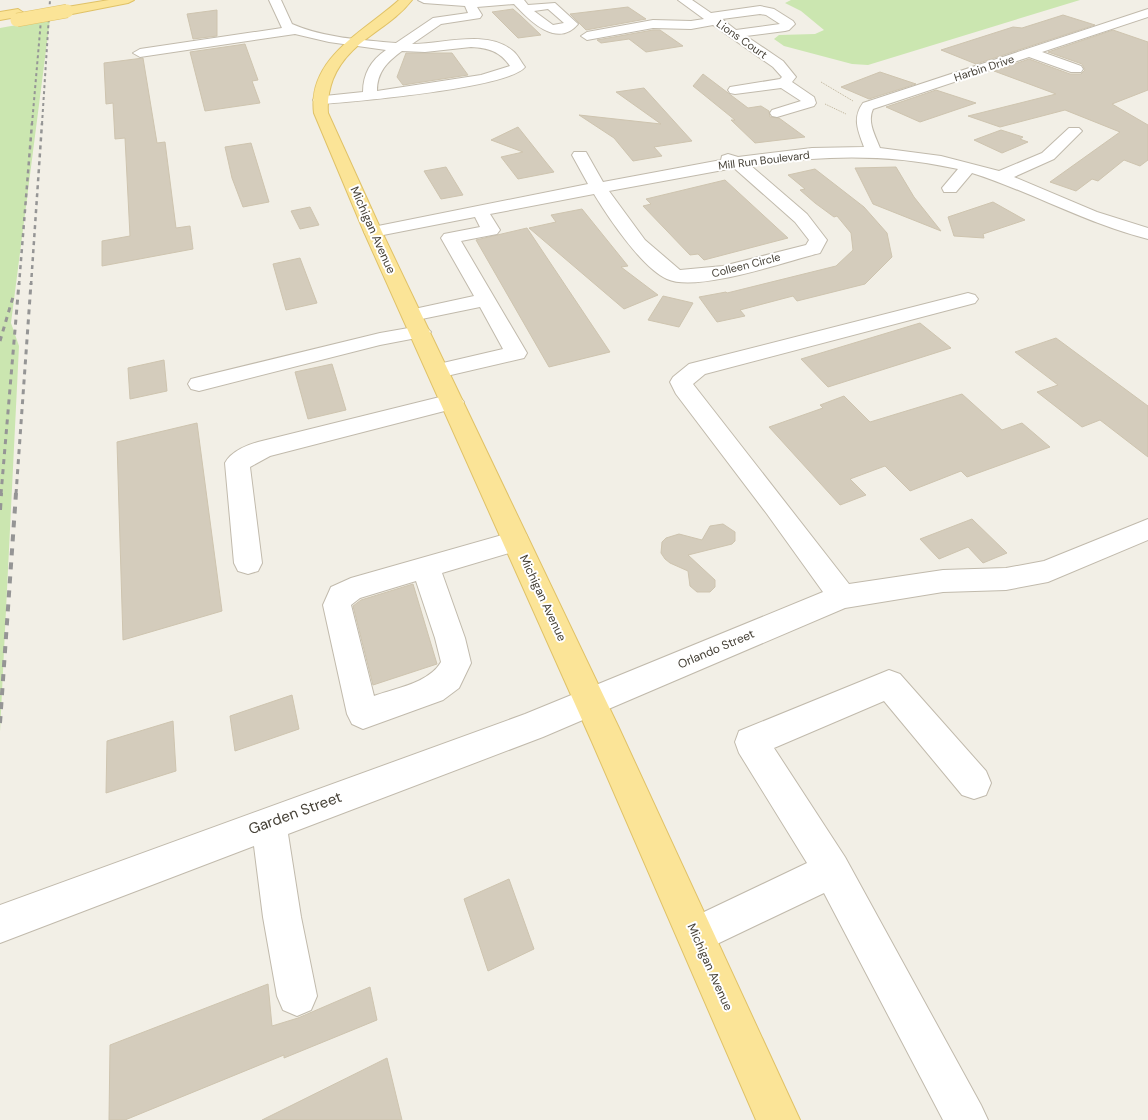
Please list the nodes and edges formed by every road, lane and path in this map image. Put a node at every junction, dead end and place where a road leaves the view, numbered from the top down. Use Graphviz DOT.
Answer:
graph roads {
  1 [pos="89,0"];
  2 [pos="128,0"];
  3 [pos="275,0"];
  4 [pos="406,0"];
  5 [pos="426,0"];
  6 [pos="684,0"];
  7 [pos="520,3"];
  8 [pos="469,4"];
  9 [pos="67,7"];
  10 [pos="1148,13"];
  11 [pos="476,15"];
  12 [pos="0,16"];
  13 [pos="17,16"];
  14 [pos="713,19"];
  15 [pos="0,23"];
  16 [pos="1117,24"];
  17 [pos="295,30"];
  18 [pos="1140,31"];
  19 [pos="736,35"];
  20 [pos="586,36"];
  21 [pos="716,39"];
  22 [pos="352,41"];
  23 [pos="368,43"];
  24 [pos="465,43"];
  25 [pos="399,46"];
  26 [pos="498,48"];
  27 [pos="140,52"];
  28 [pos="1031,52"];
  29 [pos="460,58"];
  30 [pos="1076,69"];
  31 [pos="327,75"];
  32 [pos="821,82"];
  33 [pos="784,83"];
  34 [pos="735,90"];
  35 [pos="370,96"];
  36 [pos="320,100"];
  37 [pos="859,102"];
  38 [pos="824,103"];
  39 [pos="777,113"];
  40 [pos="849,115"];
  41 [pos="1074,132"];
  42 [pos="874,152"];
  43 [pos="718,154"];
  44 [pos="580,155"];
  45 [pos="738,163"];
  46 [pos="968,168"];
  47 [pos="999,177"];
  48 [pos="598,188"];
  49 [pos="950,188"];
  50 [pos="480,211"];
  51 [pos="373,232"];
  52 [pos="1148,234"];
  53 [pos="968,299"];
  54 [pos="486,300"];
  55 [pos="416,324"];
  56 [pos="438,371"];
  57 [pos="199,384"];
  58 [pos="452,402"];
  59 [pos="1148,529"];
  60 [pos="516,541"];
  61 [pos="248,563"];
  62 [pos="426,568"];
  63 [pos="842,598"];
  64 [pos="591,702"];
  65 [pos="974,783"];
  66 [pos="269,823"];
  67 [pos="832,870"];
  68 [pos="0,924"];
  69 [pos="696,935"];
  70 [pos="297,996"];
  71 [pos="778,1120"];
  72 [pos="966,1120"];
  1 -- 9 [label="main road"];
  2 -- 9 [label="main road"];
  3 -- 17 [label="street"];
  4 -- 22 [label="main road"];
  5 -- 8 [label="street"];
  5 -- 23 [label="main road"];
  6 -- 14 [label="street, Lions Court"];
  7 -- 8 [label="street"];
  8 -- 11 [label="street"];
  9 -- 13 [label="main road, bridge"];
  10 -- 16 [label="street, Harbin Drive"];
  11 -- 25 [label="street"];
  11 -- 26 [label="street"];
  12 -- 13 [label="main road"];
  13 -- 15 [label="main road"];
  14 -- 19 [label="street, Lions Court"];
  14 -- 19 [label="street"];
  14 -- 20 [label="street"];
  16 -- 18 [label="street"];
  16 -- 28 [label="street, Harbin Drive"];
  17 -- 22 [label="street"];
  17 -- 27 [label="street"];
  19 -- 21 [label="street"];
  19 -- 33 [label="street, Lions Court"];
  22 -- 23 [label="street"];
  22 -- 31 [label="main road"];
  23 -- 25 [label="street"];
  23 -- 31 [label="main road"];
  24 -- 25 [label="street"];
  24 -- 26 [label="street"];
  24 -- 29 [label="street"];
  25 -- 35 [label="street"];
  26 -- 35 [label="street"];
  28 -- 30 [label="street"];
  28 -- 42 [label="street, Harbin Drive"];
  31 -- 36 [label="main road"];
  32 -- 37 [label="path"];
  33 -- 34 [label="street"];
  33 -- 39 [label="street"];
  35 -- 36 [label="street"];
  36 -- 51 [label="main road, Michigan Avenue"];
  38 -- 40 [label="path"];
  41 -- 47 [label="street"];
  42 -- 45 [label="street, Mill Run Boulevard"];
  42 -- 46 [label="street, Mill Run Boulevard"];
  43 -- 45 [label="street"];
  44 -- 48 [label="street"];
  45 -- 48 [label="street, Mill Run Boulevard"];
  45 -- 48 [label="street, Colleen Circle"];
  46 -- 47 [label="street, Mill Run Boulevard"];
  46 -- 49 [label="street"];
  47 -- 52 [label="street, Mill Run Boulevard"];
  48 -- 50 [label="street, Mill Run Boulevard"];
  50 -- 51 [label="street, Mill Run Boulevard"];
  50 -- 54 [label="street"];
  51 -- 55 [label="main road, Michigan Avenue"];
  53 -- 63 [label="street"];
  54 -- 55 [label="street"];
  54 -- 56 [label="street"];
  55 -- 56 [label="main road, Michigan Avenue"];
  55 -- 57 [label="street"];
  56 -- 58 [label="main road, Michigan Avenue"];
  58 -- 60 [label="main road, Michigan Avenue"];
  58 -- 61 [label="street"];
  59 -- 63 [label="street, Orlando Street"];
  60 -- 62 [label="street"];
  60 -- 64 [label="main road, Michigan Avenue"];
  62 -- 62 [label="street"];
  63 -- 64 [label="street, Orlando Street"];
  64 -- 66 [label="street, Garden Street"];
  64 -- 69 [label="main road, Michigan Avenue"];
  65 -- 67 [label="street"];
  66 -- 68 [label="street, Garden Street"];
  66 -- 70 [label="street"];
  67 -- 69 [label="street"];
  67 -- 72 [label="street"];
  69 -- 71 [label="main road, Michigan Avenue"];
}
